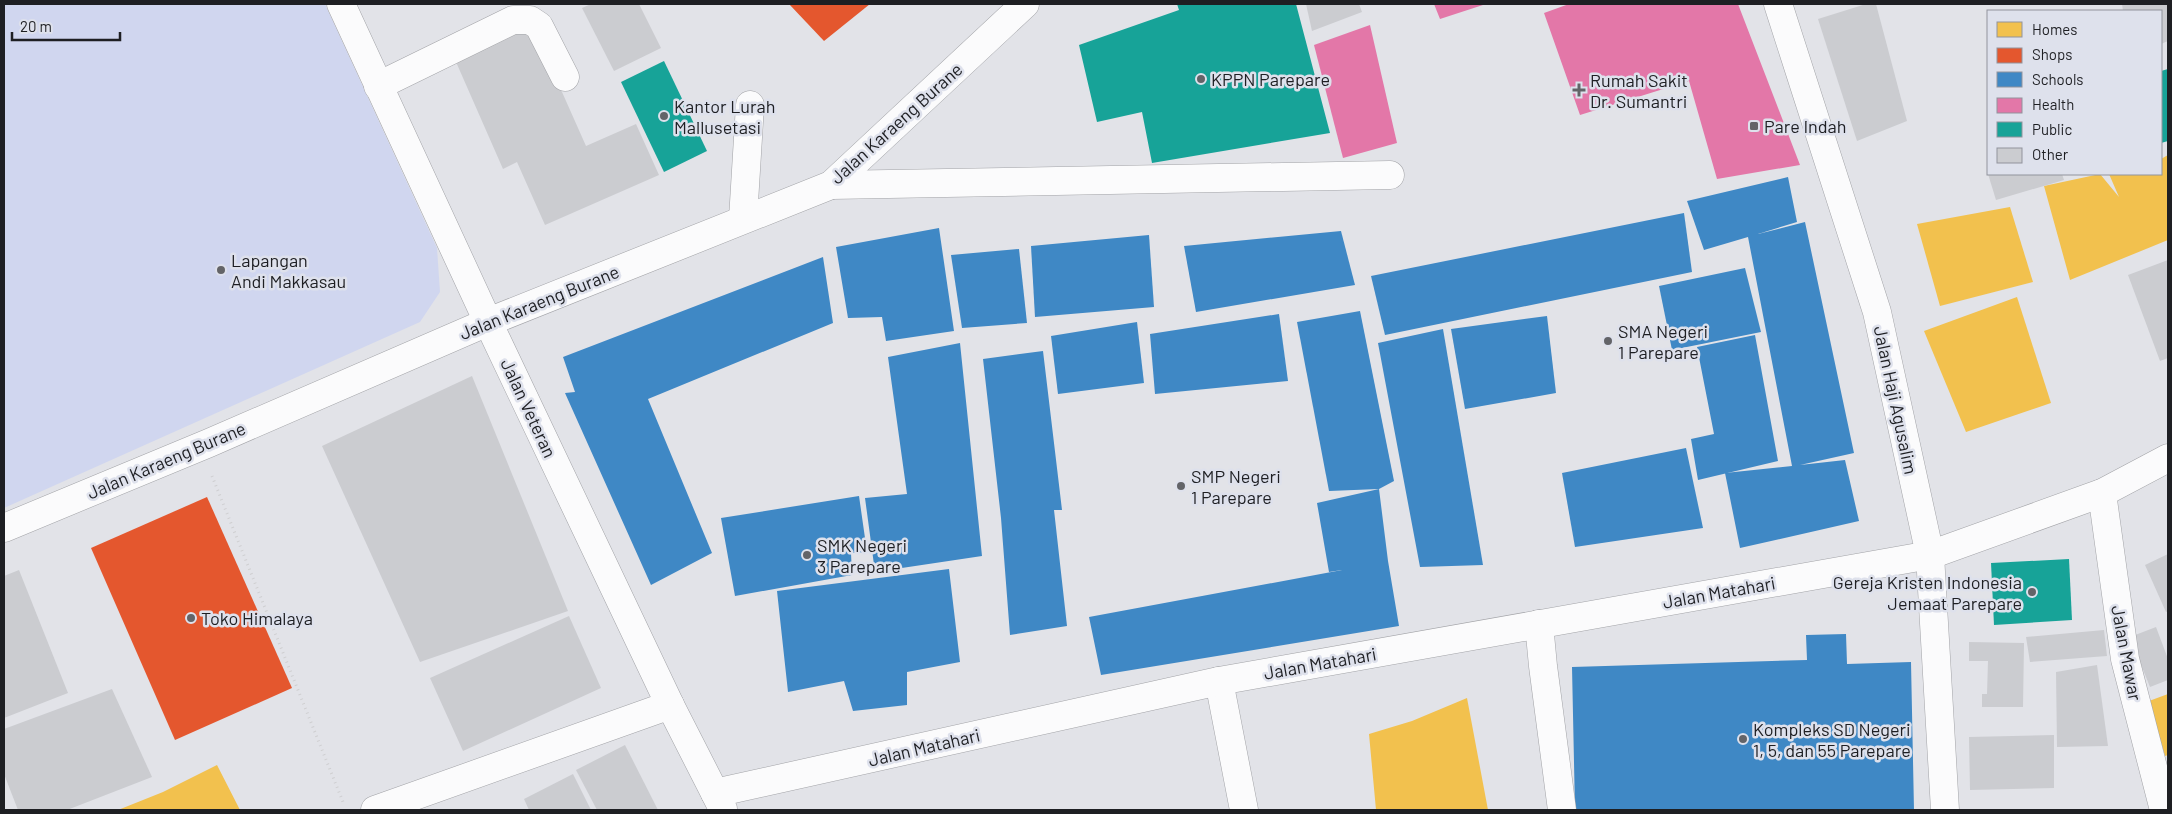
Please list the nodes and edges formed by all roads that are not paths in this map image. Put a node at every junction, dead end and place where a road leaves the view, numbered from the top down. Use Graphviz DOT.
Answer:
graph roads {
  1 [pos="341,4"];
  2 [pos="1025,4"];
  3 [pos="1778,4"];
  4 [pos="564,77"];
  5 [pos="378,86"];
  6 [pos="750,105"];
  7 [pos="1390,176"];
  8 [pos="831,185"];
  9 [pos="743,219"];
  10 [pos="488,322"];
  11 [pos="2168,458"];
  12 [pos="2102,493"];
  13 [pos="4,528"];
  14 [pos="1930,555"];
  15 [pos="1539,624"];
  16 [pos="1219,681"];
  17 [pos="670,705"];
  18 [pos="719,802"];
  19 [pos="375,810"];
  20 [pos="1244,810"];
  21 [pos="1562,810"];
  22 [pos="1945,810"];
  23 [pos="2164,810"];
  1 -- 5 [label="main road, Jalan Veteran"];
  2 -- 8 [label="main road, Jalan Karaeng Burane"];
  3 -- 14 [label="main road, Jalan Haji Agusalim"];
  4 -- 5 [label="main road"];
  5 -- 10 [label="main road, Jalan Veteran"];
  6 -- 9 [label="main road"];
  7 -- 8 [label="main road"];
  8 -- 9 [label="main road, Jalan Karaeng Burane"];
  9 -- 10 [label="main road, Jalan Karaeng Burane"];
  10 -- 13 [label="main road, Jalan Karaeng Burane"];
  10 -- 17 [label="main road, Jalan Veteran"];
  11 -- 12 [label="main road, Jalan Matahari"];
  12 -- 14 [label="main road, Jalan Matahari"];
  12 -- 23 [label="main road, Jalan Mawar"];
  14 -- 15 [label="main road, Jalan Matahari"];
  14 -- 22 [label="main road, Jalan Haji Agusalim"];
  15 -- 16 [label="main road, Jalan Matahari"];
  15 -- 21 [label="main road"];
  16 -- 18 [label="main road, Jalan Matahari"];
  16 -- 20 [label="main road"];
  17 -- 18 [label="main road, Jalan Veteran"];
  17 -- 19 [label="main road"];
}
